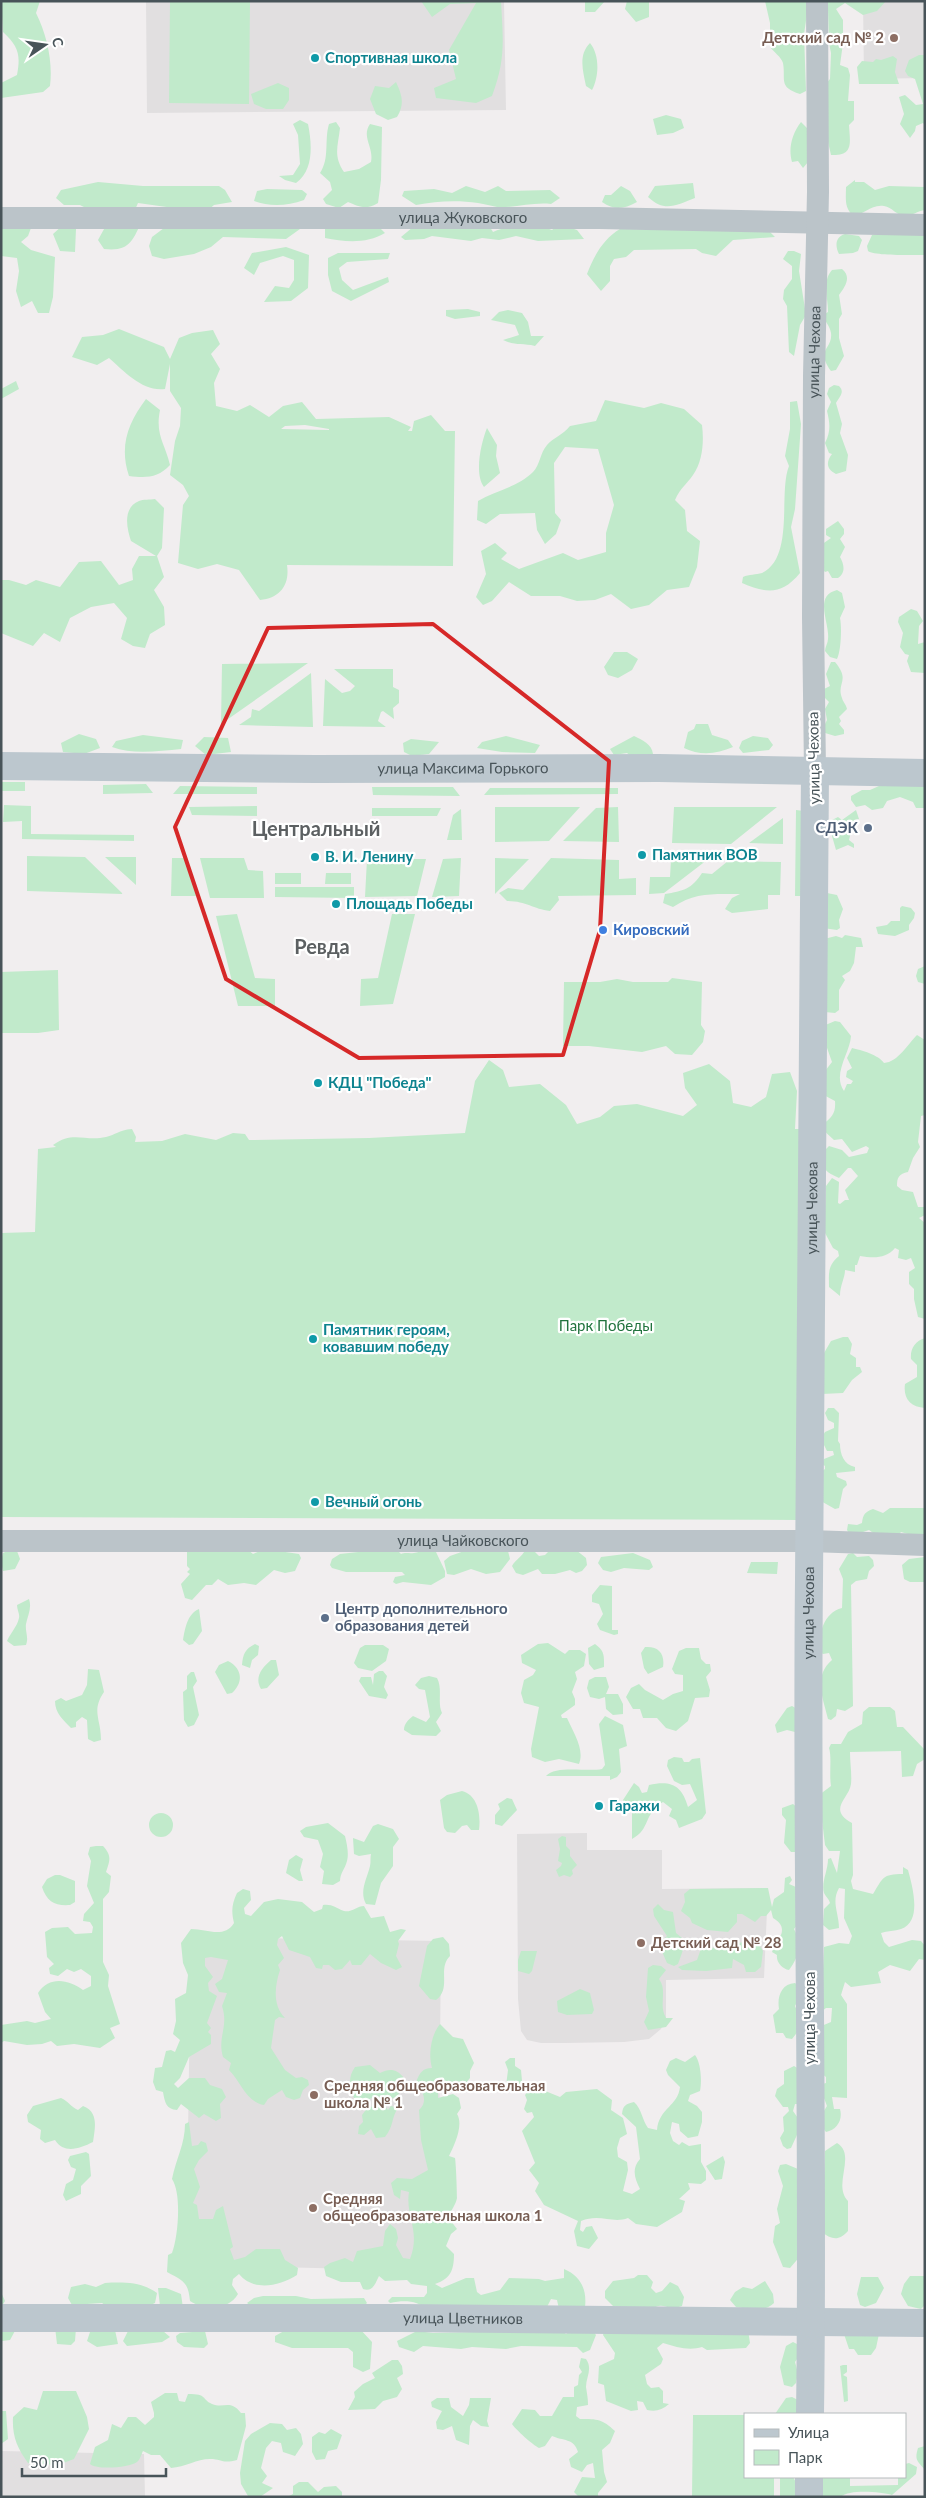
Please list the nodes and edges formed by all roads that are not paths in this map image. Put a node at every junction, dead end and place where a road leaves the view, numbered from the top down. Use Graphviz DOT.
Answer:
graph roads {
  1 [pos="817,1"];
  2 [pos="1,218"];
  3 [pos="816,223"];
  4 [pos="925,225"];
  5 [pos="1,766"];
  6 [pos="815,771"];
  7 [pos="925,773"];
  8 [pos="1,1541"];
  9 [pos="810,1541"];
  10 [pos="925,1545"];
  11 [pos="1,2318"];
  12 [pos="812,2323"];
  13 [pos="925,2323"];
  14 [pos="810,2413"];
  15 [pos="809,2478"];
  16 [pos="809,2497"];
  1 -- 3 [label="street, улица Чехова"];
  2 -- 3 [label="street, улица Жуковского"];
  3 -- 4 [label="street, улица Жуковского"];
  3 -- 6 [label="street, улица Чехова"];
  5 -- 6 [label="street, улица Максима Горького"];
  6 -- 7 [label="street, улица Максима Горького"];
  6 -- 9 [label="street, улица Чехова"];
  8 -- 9 [label="street, улица Чайковского"];
  9 -- 10 [label="street, улица Чайковского"];
  9 -- 12 [label="street, улица Чехова"];
  11 -- 12 [label="street, улица Цветников"];
  12 -- 13 [label="street, улица Цветников"];
  12 -- 14 [label="street, улица Чехова"];
  15 -- 16 [label="street"];
}
